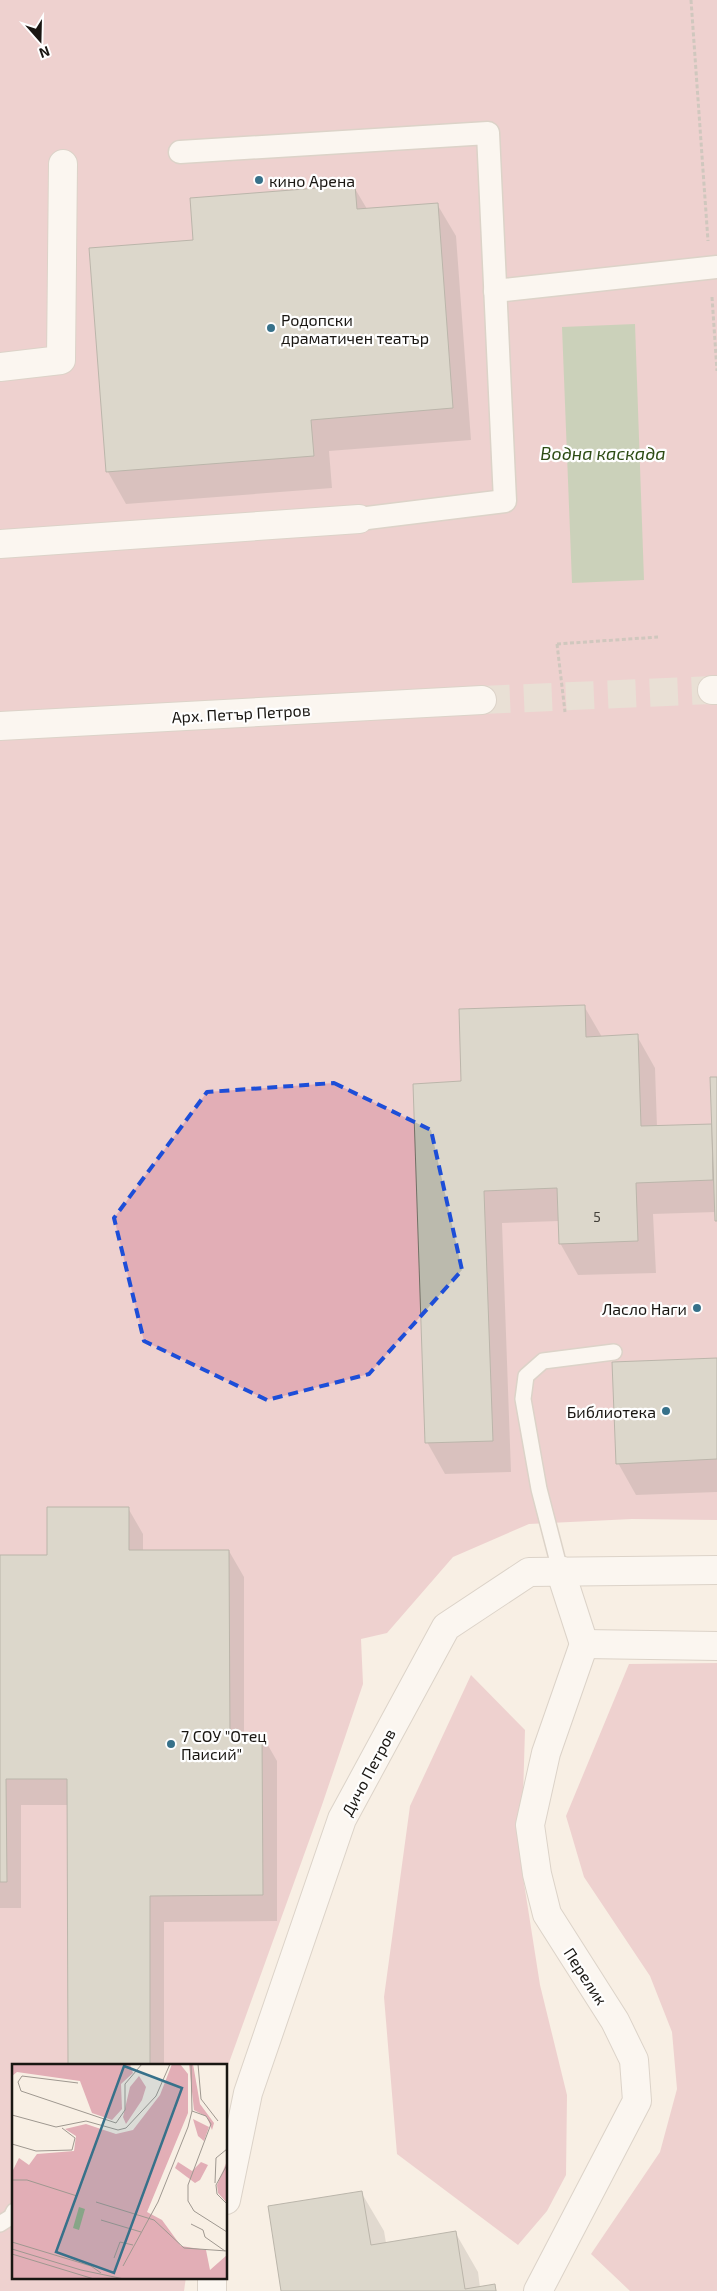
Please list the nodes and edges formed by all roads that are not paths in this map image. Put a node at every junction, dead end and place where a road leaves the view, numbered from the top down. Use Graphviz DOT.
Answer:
graph roads {
  1 [pos="180,152"];
  2 [pos="63,164"];
  3 [pos="714,268"];
  4 [pos="495,291"];
  5 [pos="0,368"];
  6 [pos="359,519"];
  7 [pos="0,544"];
  8 [pos="482,700"];
  9 [pos="0,726"];
  10 [pos="614,1352"];
  11 [pos="560,1570"];
  12 [pos="717,1570"];
  13 [pos="584,1644"];
  14 [pos="717,1646"];
  15 [pos="228,2190"];
  16 [pos="12,2215"];
  17 [pos="0,2224"];
  18 [pos="212,2278"];
  19 [pos="212,2291"];
  20 [pos="538,2291"];
  1 -- 4 [label="street"];
  2 -- 5 [label="street"];
  3 -- 4 [label="street"];
  4 -- 6 [label="street"];
  6 -- 7 [label="street"];
  8 -- 9 [label="street, Арх. Петър Петров"];
  10 -- 11 [label="lane"];
  11 -- 12 [label="street, Дичо Петров"];
  11 -- 13 [label="street"];
  11 -- 15 [label="street, Дичо Петров"];
  13 -- 14 [label="street"];
  13 -- 20 [label="street, Перелик"];
  16 -- 17 [label="lane"];
  18 -- 19 [label="street"];
}
